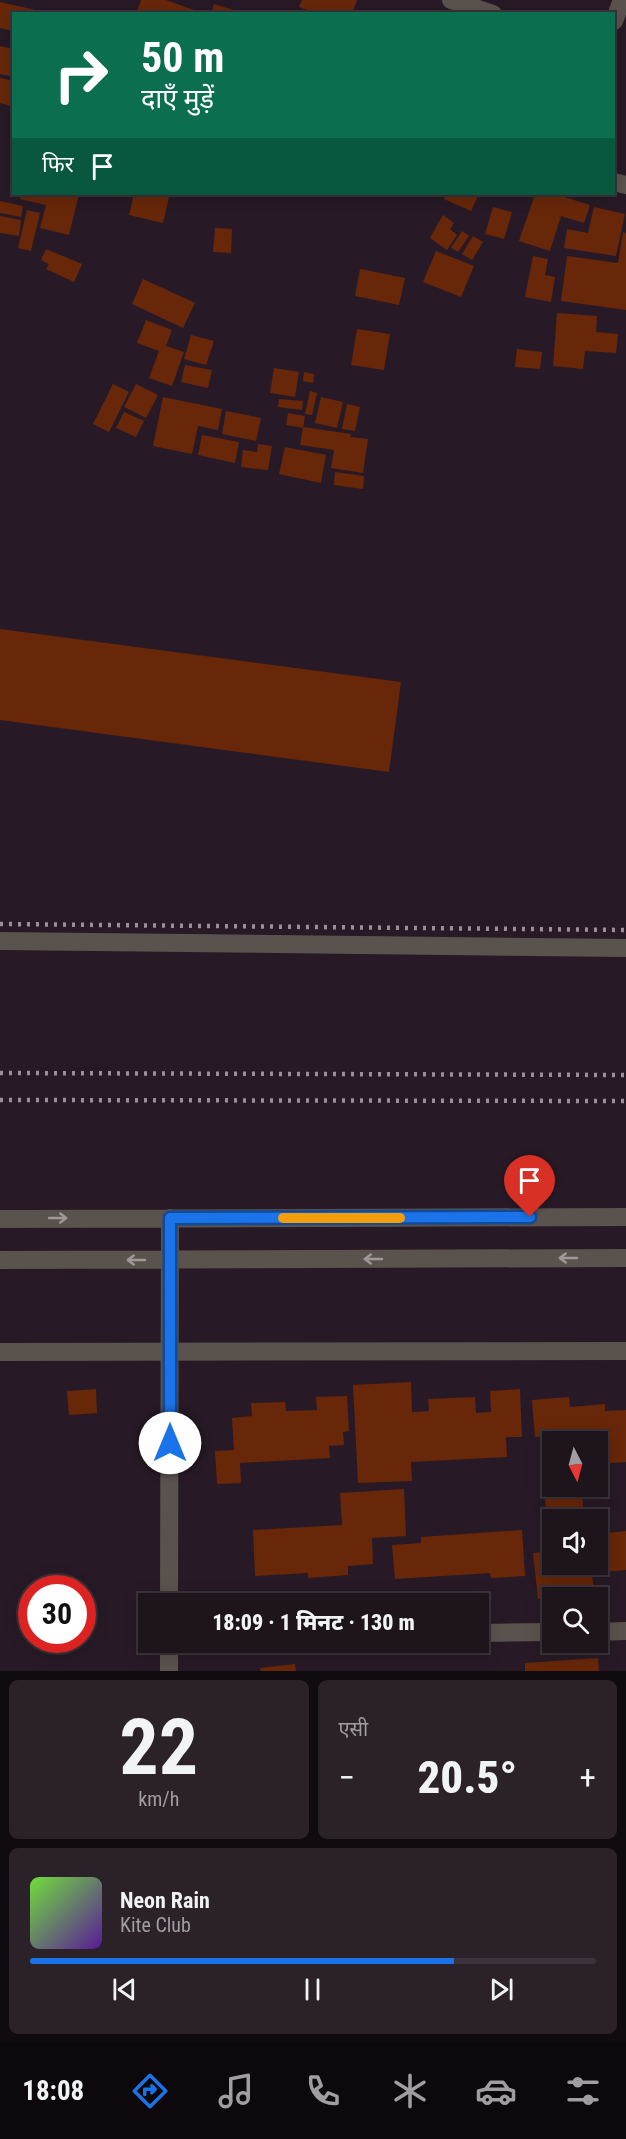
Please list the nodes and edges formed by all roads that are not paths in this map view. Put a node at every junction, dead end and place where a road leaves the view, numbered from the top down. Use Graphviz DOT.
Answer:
graph roads {
  1 [pos="451,0"];
  2 [pos="622,0"];
  3 [pos="487,12"];
  4 [pos="615,18"];
  5 [pos="0,941"];
  6 [pos="626,948"];
  7 [pos="626,1217"];
  8 [pos="170,1218"];
  9 [pos="0,1219"];
  10 [pos="626,1258"];
  11 [pos="170,1259"];
  12 [pos="0,1260"];
  13 [pos="626,1351"];
  14 [pos="0,1352"];
  15 [pos="170,1352"];
  16 [pos="169,1593"];
  17 [pos="626,1631"];
  18 [pos="542,1632"];
  19 [pos="608,1632"];
  20 [pos="489,1633"];
  21 [pos="169,1653"];
  22 [pos="169,1671"];
  1 -- 3 [label="street"];
  2 -- 4 [label="street"];
  5 -- 6 [label="street"];
  7 -- 8 [label="street"];
  9 -- 8 [label="street, one-way"];
  8 -- 11 [label="street"];
  10 -- 11 [label="street, one-way"];
  11 -- 12 [label="street, one-way"];
  11 -- 15 [label="street"];
  13 -- 15 [label="street"];
  14 -- 15 [label="street"];
  15 -- 16 [label="street"];
  17 -- 19 [label="street"];
  18 -- 20 [label="street"];
  21 -- 22 [label="street"];
}
